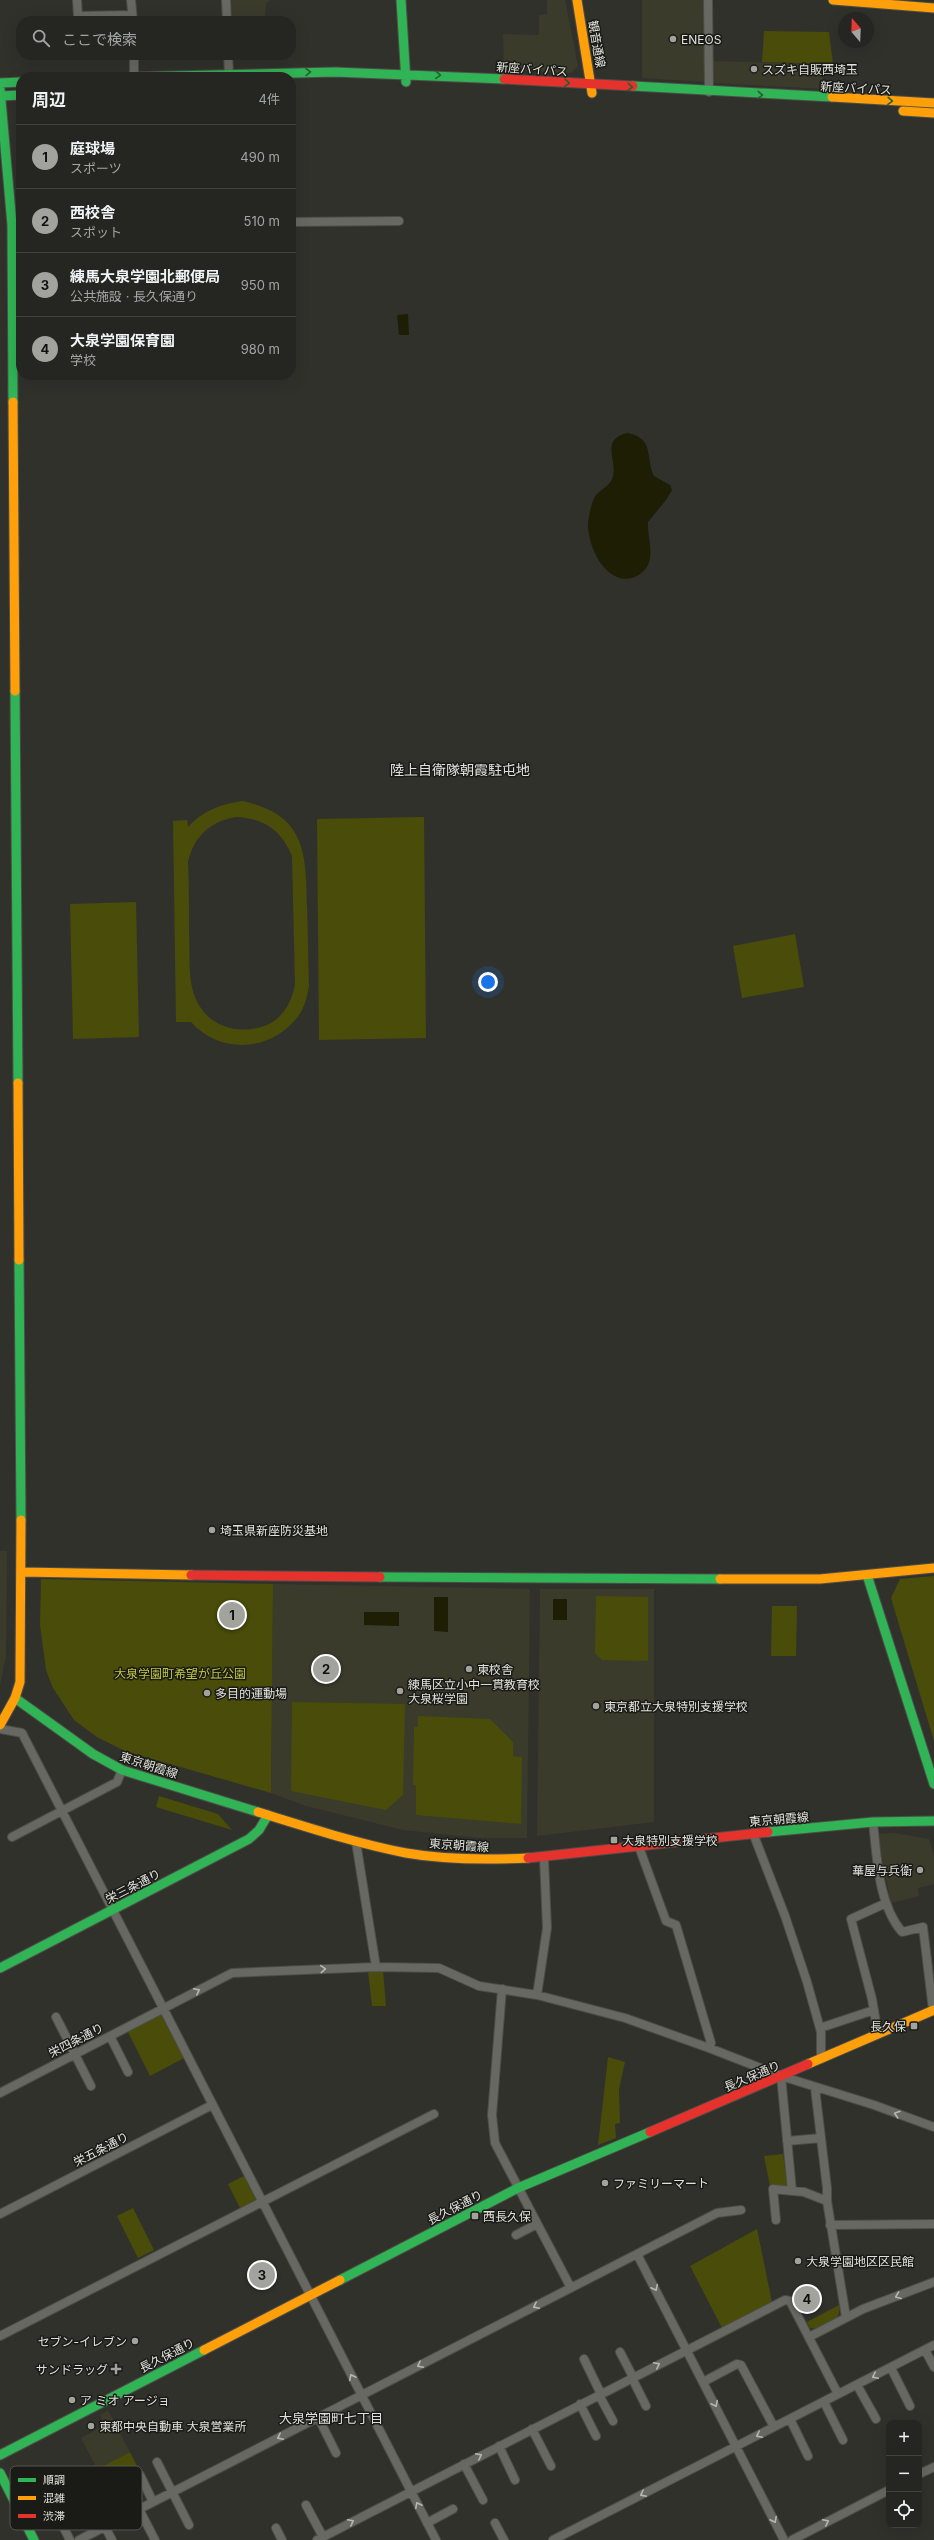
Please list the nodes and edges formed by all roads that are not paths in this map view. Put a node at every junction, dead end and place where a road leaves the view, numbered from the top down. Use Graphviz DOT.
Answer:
graph roads {
  1 [pos="77,0"];
  2 [pos="131,0"];
  3 [pos="226,0"];
  4 [pos="401,0"];
  5 [pos="577,0"];
  6 [pos="708,0"];
  7 [pos="833,0"];
  8 [pos="934,8"];
  9 [pos="78,16"];
  10 [pos="132,16"];
  11 [pos="227,16"];
  12 [pos="134,60"];
  13 [pos="228,60"];
  14 [pos="134,72"];
  15 [pos="229,72"];
  16 [pos="296,73"];
  17 [pos="405,78"];
  18 [pos="296,80"];
  19 [pos="16,82"];
  20 [pos="0,83"];
  21 [pos="592,89"];
  22 [pos="708,92"];
  23 [pos="0,93"];
  24 [pos="16,95"];
  25 [pos="934,103"];
  26 [pos="836,107"];
  27 [pos="851,108"];
  28 [pos="874,110"];
  29 [pos="897,111"];
  30 [pos="934,113"];
  31 [pos="399,221"];
  32 [pos="296,222"];
  33 [pos="16,225"];
  34 [pos="17,380"];
  35 [pos="934,1568"];
  36 [pos="21,1572"];
  37 [pos="867,1575"];
  38 [pos="15,1698"];
  39 [pos="0,1725"];
  40 [pos="0,1729"];
  41 [pos="122,1770"];
  42 [pos="934,1784"];
  43 [pos="62,1812"];
  44 [pos="268,1816"];
  45 [pos="934,1821"];
  46 [pos="874,1822"];
  47 [pos="753,1833"];
  48 [pos="12,1837"];
  49 [pos="356,1842"];
  50 [pos="639,1847"];
  51 [pos="544,1858"];
  52 [pos="886,1903"];
  53 [pos="112,1910"];
  54 [pos="376,1967"];
  55 [pos="0,1968"];
  56 [pos="502,1989"];
  57 [pos="538,1995"];
  58 [pos="163,2009"];
  59 [pos="874,2010"];
  60 [pos="933,2010"];
  61 [pos="56,2017"];
  62 [pos="820,2028"];
  63 [pos="878,2034"];
  64 [pos="110,2036"];
  65 [pos="709,2048"];
  66 [pos="75,2054"];
  67 [pos="821,2059"];
  68 [pos="128,2072"];
  69 [pos="781,2076"];
  70 [pos="91,2086"];
  71 [pos="815,2088"];
  72 [pos="0,2093"];
  73 [pos="212,2105"];
  74 [pos="434,2114"];
  75 [pos="934,2127"];
  76 [pos="821,2138"];
  77 [pos="787,2141"];
  78 [pos="518,2188"];
  79 [pos="792,2191"];
  80 [pos="826,2201"];
  81 [pos="262,2202"];
  82 [pos="741,2210"];
  83 [pos="0,2214"];
  84 [pos="776,2220"];
  85 [pos="537,2224"];
  86 [pos="830,2224"];
  87 [pos="934,2224"];
  88 [pos="516,2234"];
  89 [pos="637,2254"];
  90 [pos="934,2282"];
  91 [pos="571,2288"];
  92 [pos="310,2295"];
  93 [pos="846,2317"];
  94 [pos="0,2336"];
  95 [pos="809,2337"];
  96 [pos="934,2345"];
  97 [pos="687,2350"];
  98 [pos="925,2350"];
  99 [pos="620,2352"];
  100 [pos="584,2358"];
  101 [pos="934,2367"];
  102 [pos="891,2368"];
  103 [pos="632,2378"];
  104 [pos="703,2382"];
  105 [pos="857,2384"];
  106 [pos="600,2394"];
  107 [pos="838,2394"];
  108 [pos="361,2395"];
  109 [pos="824,2402"];
  110 [pos="580,2404"];
  111 [pos="646,2406"];
  112 [pos="910,2406"];
  113 [pos="318,2417"];
  114 [pos="790,2419"];
  115 [pos="876,2419"];
  116 [pos="613,2421"];
  117 [pos="774,2428"];
  118 [pos="532,2429"];
  119 [pos="596,2436"];
  120 [pos="843,2440"];
  121 [pos="498,2446"];
  122 [pos="736,2446"];
  123 [pos="336,2453"];
  124 [pos="0,2455"];
  125 [pos="808,2456"];
  126 [pos="157,2462"];
  127 [pos="464,2464"];
  128 [pos="551,2466"];
  129 [pos="934,2467"];
  130 [pos="0,2473"];
  131 [pos="922,2473"];
  132 [pos="142,2479"];
  133 [pos="515,2480"];
  134 [pos="411,2491"];
  135 [pos="172,2492"];
  136 [pos="886,2492"];
  137 [pos="10,2493"];
  138 [pos="483,2500"];
  139 [pos="153,2502"];
  140 [pos="306,2505"];
  141 [pos="142,2508"];
  142 [pos="453,2509"];
  143 [pos="142,2515"];
  144 [pos="427,2523"];
  145 [pos="495,2523"];
  146 [pos="189,2525"];
  147 [pos="276,2528"];
  148 [pos="29,2530"];
  149 [pos="65,2530"];
  150 [pos="99,2530"];
  151 [pos="107,2530"];
  152 [pos="320,2538"];
  153 [pos="34,2540"];
  154 [pos="70,2540"];
  155 [pos="79,2540"];
  156 [pos="112,2540"];
  157 [pos="155,2540"];
  158 [pos="282,2540"];
  159 [pos="436,2540"];
  160 [pos="504,2540"];
  161 [pos="553,2540"];
  162 [pos="784,2540"];
  163 [pos="792,2540"];
  1 -- 9 [label="street"];
  2 -- 10 [label="street"];
  3 -- 11 [label="street"];
  4 -- 17 [label="main road"];
  5 -- 21 [label="main road, 観音通線"];
  6 -- 22 [label="street"];
  7 -- 8 [label="main road"];
  12 -- 14 [label="street"];
  13 -- 15 [label="street"];
  16 -- 17 [label="main road, 新座バイパス, one-way"];
  17 -- 18 [label="main road, 新座バイパス"];
  17 -- 21 [label="main road, 新座バイパス"];
  19 -- 20 [label="main road"];
  21 -- 22 [label="main road, 新座バイパス, one-way"];
  21 -- 26 [label="main road, 新座バイパス"];
  22 -- 25 [label="main road, 新座バイパス, one-way"];
  23 -- 24 [label="main road"];
  23 -- 33 [label="main road"];
  27 -- 28 [label="main road, 新座バイパス"];
  29 -- 30 [label="main road, 新座バイパス"];
  31 -- 32 [label="street"];
  34 -- 36 [label="main road"];
  35 -- 37 [label="main road"];
  36 -- 37 [label="main road"];
  36 -- 38 [label="main road"];
  37 -- 42 [label="main road"];
  38 -- 39 [label="main road"];
  38 -- 41 [label="main road, 東京朝霞線"];
  40 -- 43 [label="street"];
  41 -- 43 [label="street"];
  41 -- 44 [label="main road, 東京朝霞線"];
  43 -- 48 [label="street"];
  43 -- 53 [label="street"];
  44 -- 49 [label="main road, 東京朝霞線"];
  44 -- 53 [label="main road, 栄三条通り"];
  45 -- 46 [label="main road, 東京朝霞線"];
  46 -- 47 [label="main road, 東京朝霞線"];
  46 -- 52 [label="street"];
  47 -- 50 [label="main road, 東京朝霞線"];
  47 -- 62 [label="street"];
  49 -- 51 [label="main road, 東京朝霞線"];
  49 -- 54 [label="street"];
  50 -- 51 [label="main road, 東京朝霞線"];
  50 -- 65 [label="street"];
  51 -- 57 [label="street"];
  52 -- 59 [label="street"];
  52 -- 60 [label="street"];
  53 -- 55 [label="main road, 栄三条通り"];
  53 -- 58 [label="street"];
  54 -- 56 [label="street, 栄四条通り"];
  58 -- 54 [label="street, 栄四条通り, one-way"];
  56 -- 57 [label="street, 栄四条通り"];
  56 -- 78 [label="street"];
  57 -- 65 [label="street, 栄四条通り"];
  58 -- 64 [label="street, 栄四条通り"];
  58 -- 73 [label="street"];
  59 -- 62 [label="street"];
  59 -- 63 [label="street"];
  60 -- 63 [label="main road, 長久保通り"];
  61 -- 66 [label="street"];
  62 -- 67 [label="street"];
  63 -- 67 [label="main road, 長久保通り"];
  64 -- 66 [label="street, 栄四条通り"];
  64 -- 68 [label="street"];
  65 -- 69 [label="street, 栄四条通り"];
  66 -- 70 [label="street"];
  66 -- 72 [label="street, 栄四条通り"];
  67 -- 69 [label="main road, 長久保通り"];
  69 -- 71 [label="street, 栄四条通り"];
  69 -- 77 [label="street"];
  69 -- 78 [label="main road, 長久保通り"];
  75 -- 71 [label="street, 栄四条通り, one-way"];
  71 -- 76 [label="street"];
  73 -- 81 [label="street"];
  73 -- 83 [label="street, 栄五条通り"];
  74 -- 81 [label="street"];
  76 -- 77 [label="street"];
  76 -- 80 [label="street"];
  77 -- 79 [label="street"];
  78 -- 85 [label="street"];
  78 -- 92 [label="main road, 長久保通り"];
  79 -- 80 [label="street"];
  79 -- 84 [label="street"];
  80 -- 86 [label="street"];
  81 -- 92 [label="street"];
  81 -- 94 [label="street"];
  82 -- 89 [label="street"];
  85 -- 88 [label="street"];
  85 -- 91 [label="street"];
  86 -- 87 [label="street"];
  86 -- 93 [label="street"];
  89 -- 91 [label="street"];
  89 -- 97 [label="street, one-way"];
  90 -- 93 [label="street, one-way"];
  91 -- 108 [label="street, one-way"];
  108 -- 92 [label="street, one-way"];
  92 -- 124 [label="main road, 長久保通り"];
  93 -- 95 [label="street"];
  95 -- 97 [label="street"];
  95 -- 107 [label="street"];
  96 -- 98 [label="street"];
  103 -- 97 [label="street, one-way"];
  97 -- 104 [label="street"];
  98 -- 101 [label="street"];
  98 -- 102 [label="street"];
  99 -- 103 [label="street"];
  100 -- 106 [label="street"];
  102 -- 105 [label="street, one-way"];
  102 -- 112 [label="street"];
  103 -- 106 [label="street"];
  103 -- 111 [label="street"];
  104 -- 117 [label="street"];
  104 -- 122 [label="street, one-way"];
  105 -- 107 [label="street"];
  105 -- 115 [label="street"];
  106 -- 110 [label="street"];
  106 -- 116 [label="street"];
  107 -- 109 [label="street"];
  108 -- 113 [label="street"];
  108 -- 134 [label="street"];
  109 -- 114 [label="street"];
  109 -- 120 [label="street"];
  110 -- 118 [label="street"];
  110 -- 119 [label="street"];
  113 -- 123 [label="street"];
  113 -- 135 [label="street, one-way"];
  114 -- 117 [label="street"];
  114 -- 125 [label="street"];
  117 -- 122 [label="street, one-way"];
  118 -- 121 [label="street"];
  118 -- 128 [label="street"];
  127 -- 121 [label="street, one-way"];
  121 -- 133 [label="street"];
  122 -- 161 [label="street, one-way"];
  122 -- 162 [label="street, one-way"];
  126 -- 135 [label="street"];
  127 -- 134 [label="street"];
  127 -- 138 [label="street"];
  129 -- 131 [label="street"];
  130 -- 137 [label="main road"];
  132 -- 139 [label="street"];
  144 -- 134 [label="street, one-way"];
  152 -- 134 [label="street, one-way"];
  135 -- 139 [label="street"];
  135 -- 146 [label="street"];
  163 -- 136 [label="street, one-way"];
  139 -- 141 [label="street"];
  140 -- 152 [label="street"];
  142 -- 144 [label="street"];
  143 -- 157 [label="street"];
  144 -- 159 [label="street"];
  145 -- 160 [label="street"];
  147 -- 158 [label="street"];
  148 -- 153 [label="main road"];
  149 -- 154 [label="street"];
  150 -- 155 [label="street"];
  151 -- 156 [label="street"];
}
